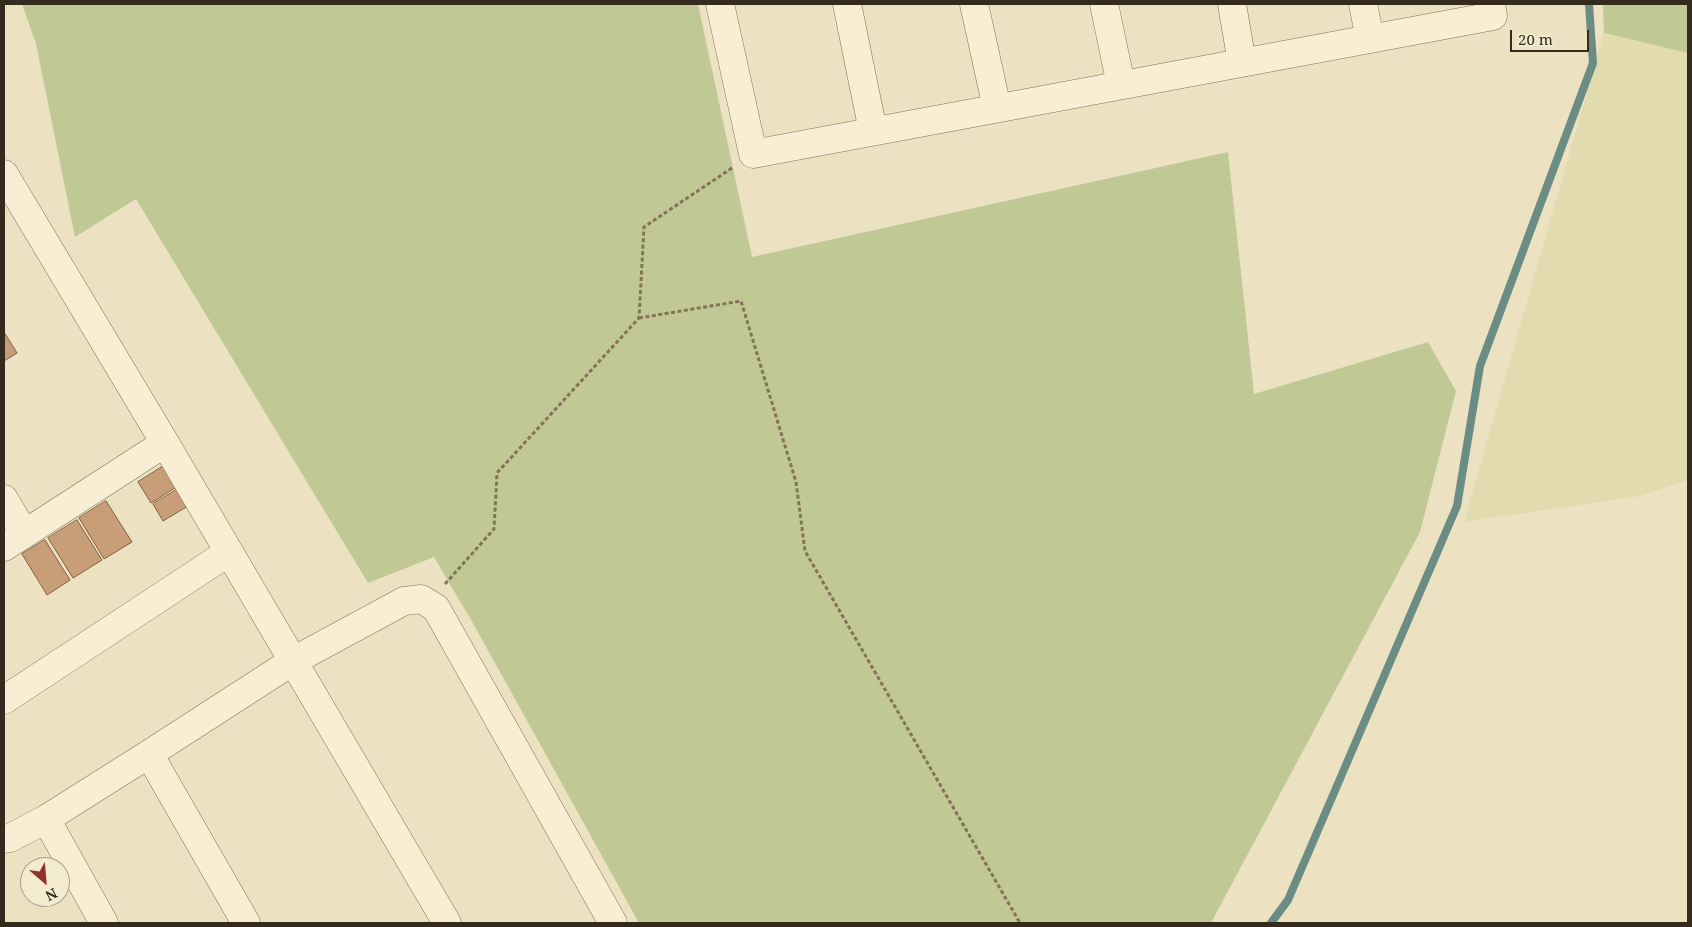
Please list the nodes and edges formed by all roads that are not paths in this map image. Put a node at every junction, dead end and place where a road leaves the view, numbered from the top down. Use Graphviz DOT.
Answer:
graph roads {
  1 [pos="720,4"];
  2 [pos="847,4"];
  3 [pos="974,4"];
  4 [pos="1104,4"];
  5 [pos="1232,4"];
  6 [pos="1364,4"];
  7 [pos="1491,4"];
  8 [pos="1370,39"];
  9 [pos="1242,63"];
  10 [pos="1121,85"];
  11 [pos="997,108"];
  12 [pos="873,131"];
  13 [pos="4,174"];
  14 [pos="165,443"];
  15 [pos="4,499"];
  16 [pos="14,540"];
  17 [pos="229,552"];
  18 [pos="293,661"];
  19 [pos="4,700"];
  20 [pos="150,754"];
  21 [pos="46,819"];
  22 [pos="4,839"];
  23 [pos="104,923"];
  24 [pos="246,923"];
  25 [pos="447,923"];
  26 [pos="614,923"];
  1 -- 12 [label="street"];
  2 -- 12 [label="street"];
  3 -- 11 [label="street"];
  4 -- 10 [label="street"];
  5 -- 9 [label="street"];
  6 -- 8 [label="street"];
  7 -- 8 [label="street"];
  8 -- 9 [label="street"];
  9 -- 10 [label="street"];
  10 -- 11 [label="street"];
  11 -- 12 [label="street"];
  13 -- 14 [label="street"];
  14 -- 16 [label="street"];
  14 -- 17 [label="street"];
  15 -- 16 [label="street"];
  17 -- 18 [label="street"];
  17 -- 19 [label="street"];
  18 -- 20 [label="street"];
  18 -- 25 [label="street"];
  18 -- 26 [label="street"];
  20 -- 21 [label="street"];
  20 -- 24 [label="street"];
  21 -- 22 [label="street"];
  21 -- 23 [label="street"];
}
